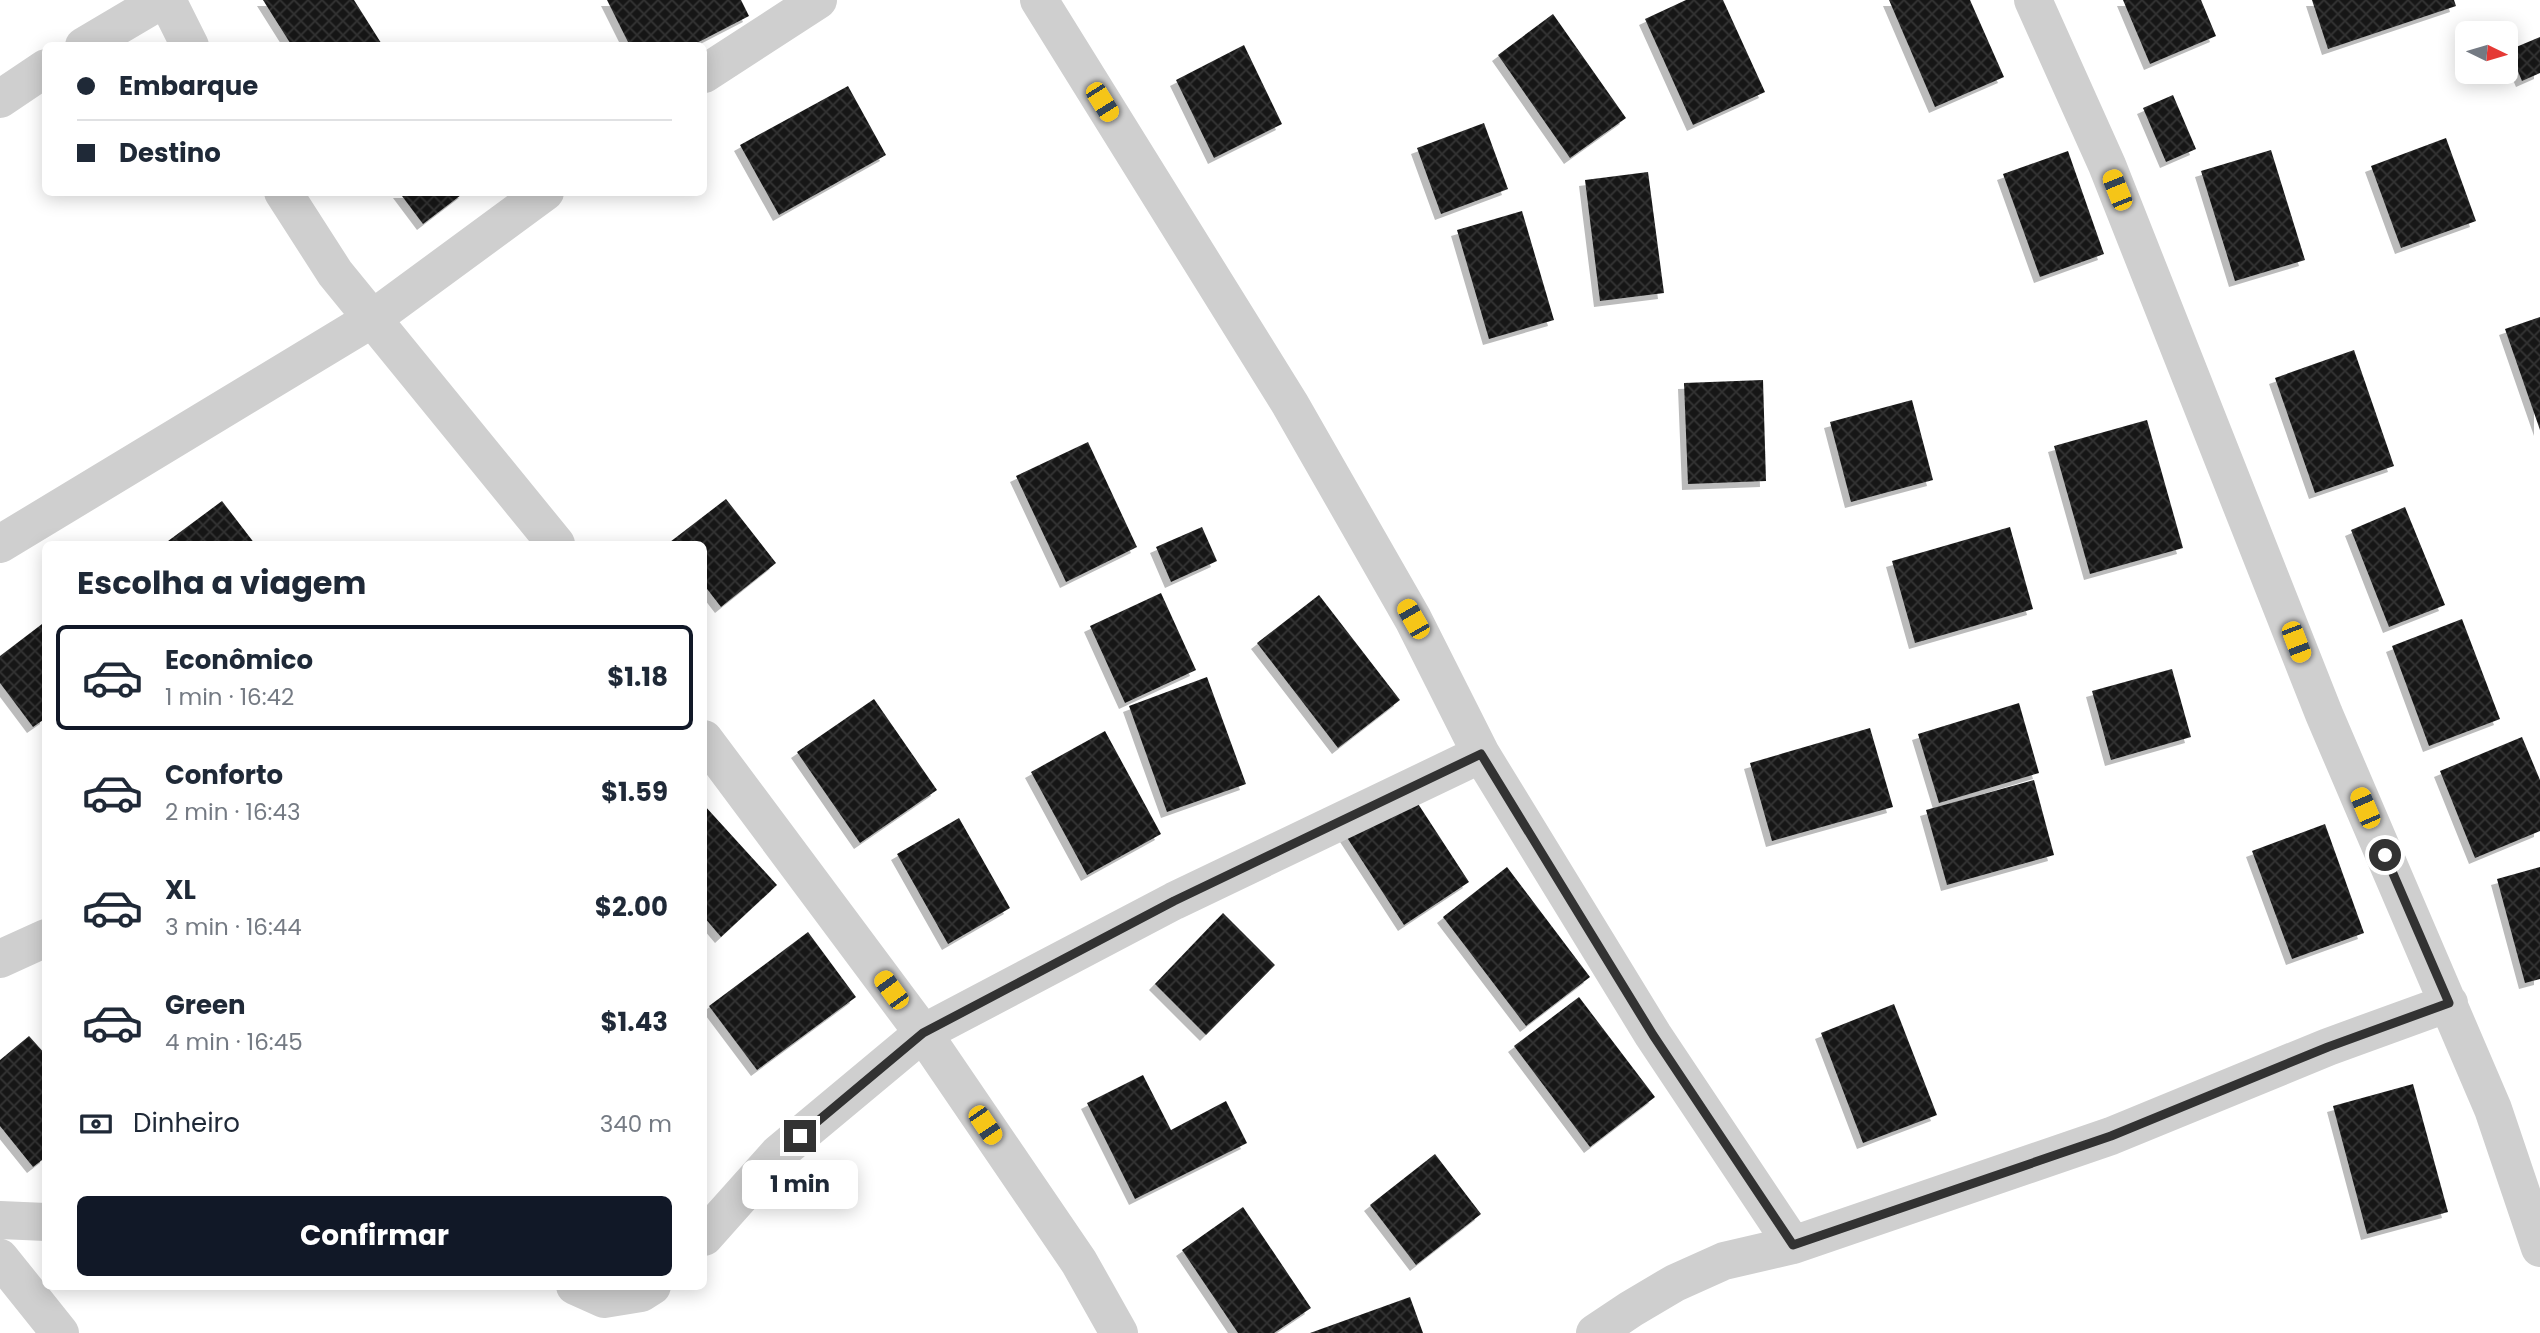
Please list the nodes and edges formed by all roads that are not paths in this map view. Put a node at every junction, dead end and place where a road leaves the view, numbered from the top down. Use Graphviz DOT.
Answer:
graph roads {
  1 [pos="164,0"];
  2 [pos="818,0"];
  3 [pos="1039,0"];
  4 [pos="2033,0"];
  5 [pos="91,42"];
  6 [pos="188,42"];
  7 [pos="42,71"];
  8 [pos="707,72"];
  9 [pos="0,99"];
  10 [pos="286,196"];
  11 [pos="540,196"];
  12 [pos="372,319"];
  13 [pos="554,541"];
  14 [pos="0,544"];
  15 [pos="707,743"];
  16 [pos="1481,754"];
  17 [pos="42,940"];
  18 [pos="0,959"];
  19 [pos="2449,1003"];
  20 [pos="923,1033"];
  21 [pos="0,1220"];
  22 [pos="42,1222"];
  23 [pos="707,1234"];
  24 [pos="1793,1245"];
  25 [pos="2540,1248"];
  26 [pos="0,1258"];
  27 [pos="584,1290"];
  28 [pos="646,1290"];
  29 [pos="61,1333"];
  30 [pos="1119,1333"];
  31 [pos="1595,1333"];
  1 -- 5 [label="street"];
  1 -- 6 [label="street"];
  2 -- 8 [label="street"];
  3 -- 16 [label="street"];
  4 -- 19 [label="street"];
  7 -- 9 [label="street"];
  10 -- 12 [label="street"];
  11 -- 12 [label="street"];
  12 -- 13 [label="street"];
  12 -- 14 [label="street"];
  15 -- 20 [label="street"];
  16 -- 20 [label="street"];
  16 -- 24 [label="street"];
  17 -- 18 [label="street"];
  19 -- 24 [label="street"];
  19 -- 25 [label="street"];
  20 -- 23 [label="street"];
  20 -- 30 [label="street"];
  21 -- 22 [label="street"];
  24 -- 31 [label="street"];
  26 -- 29 [label="street"];
  27 -- 28 [label="street"];
}
